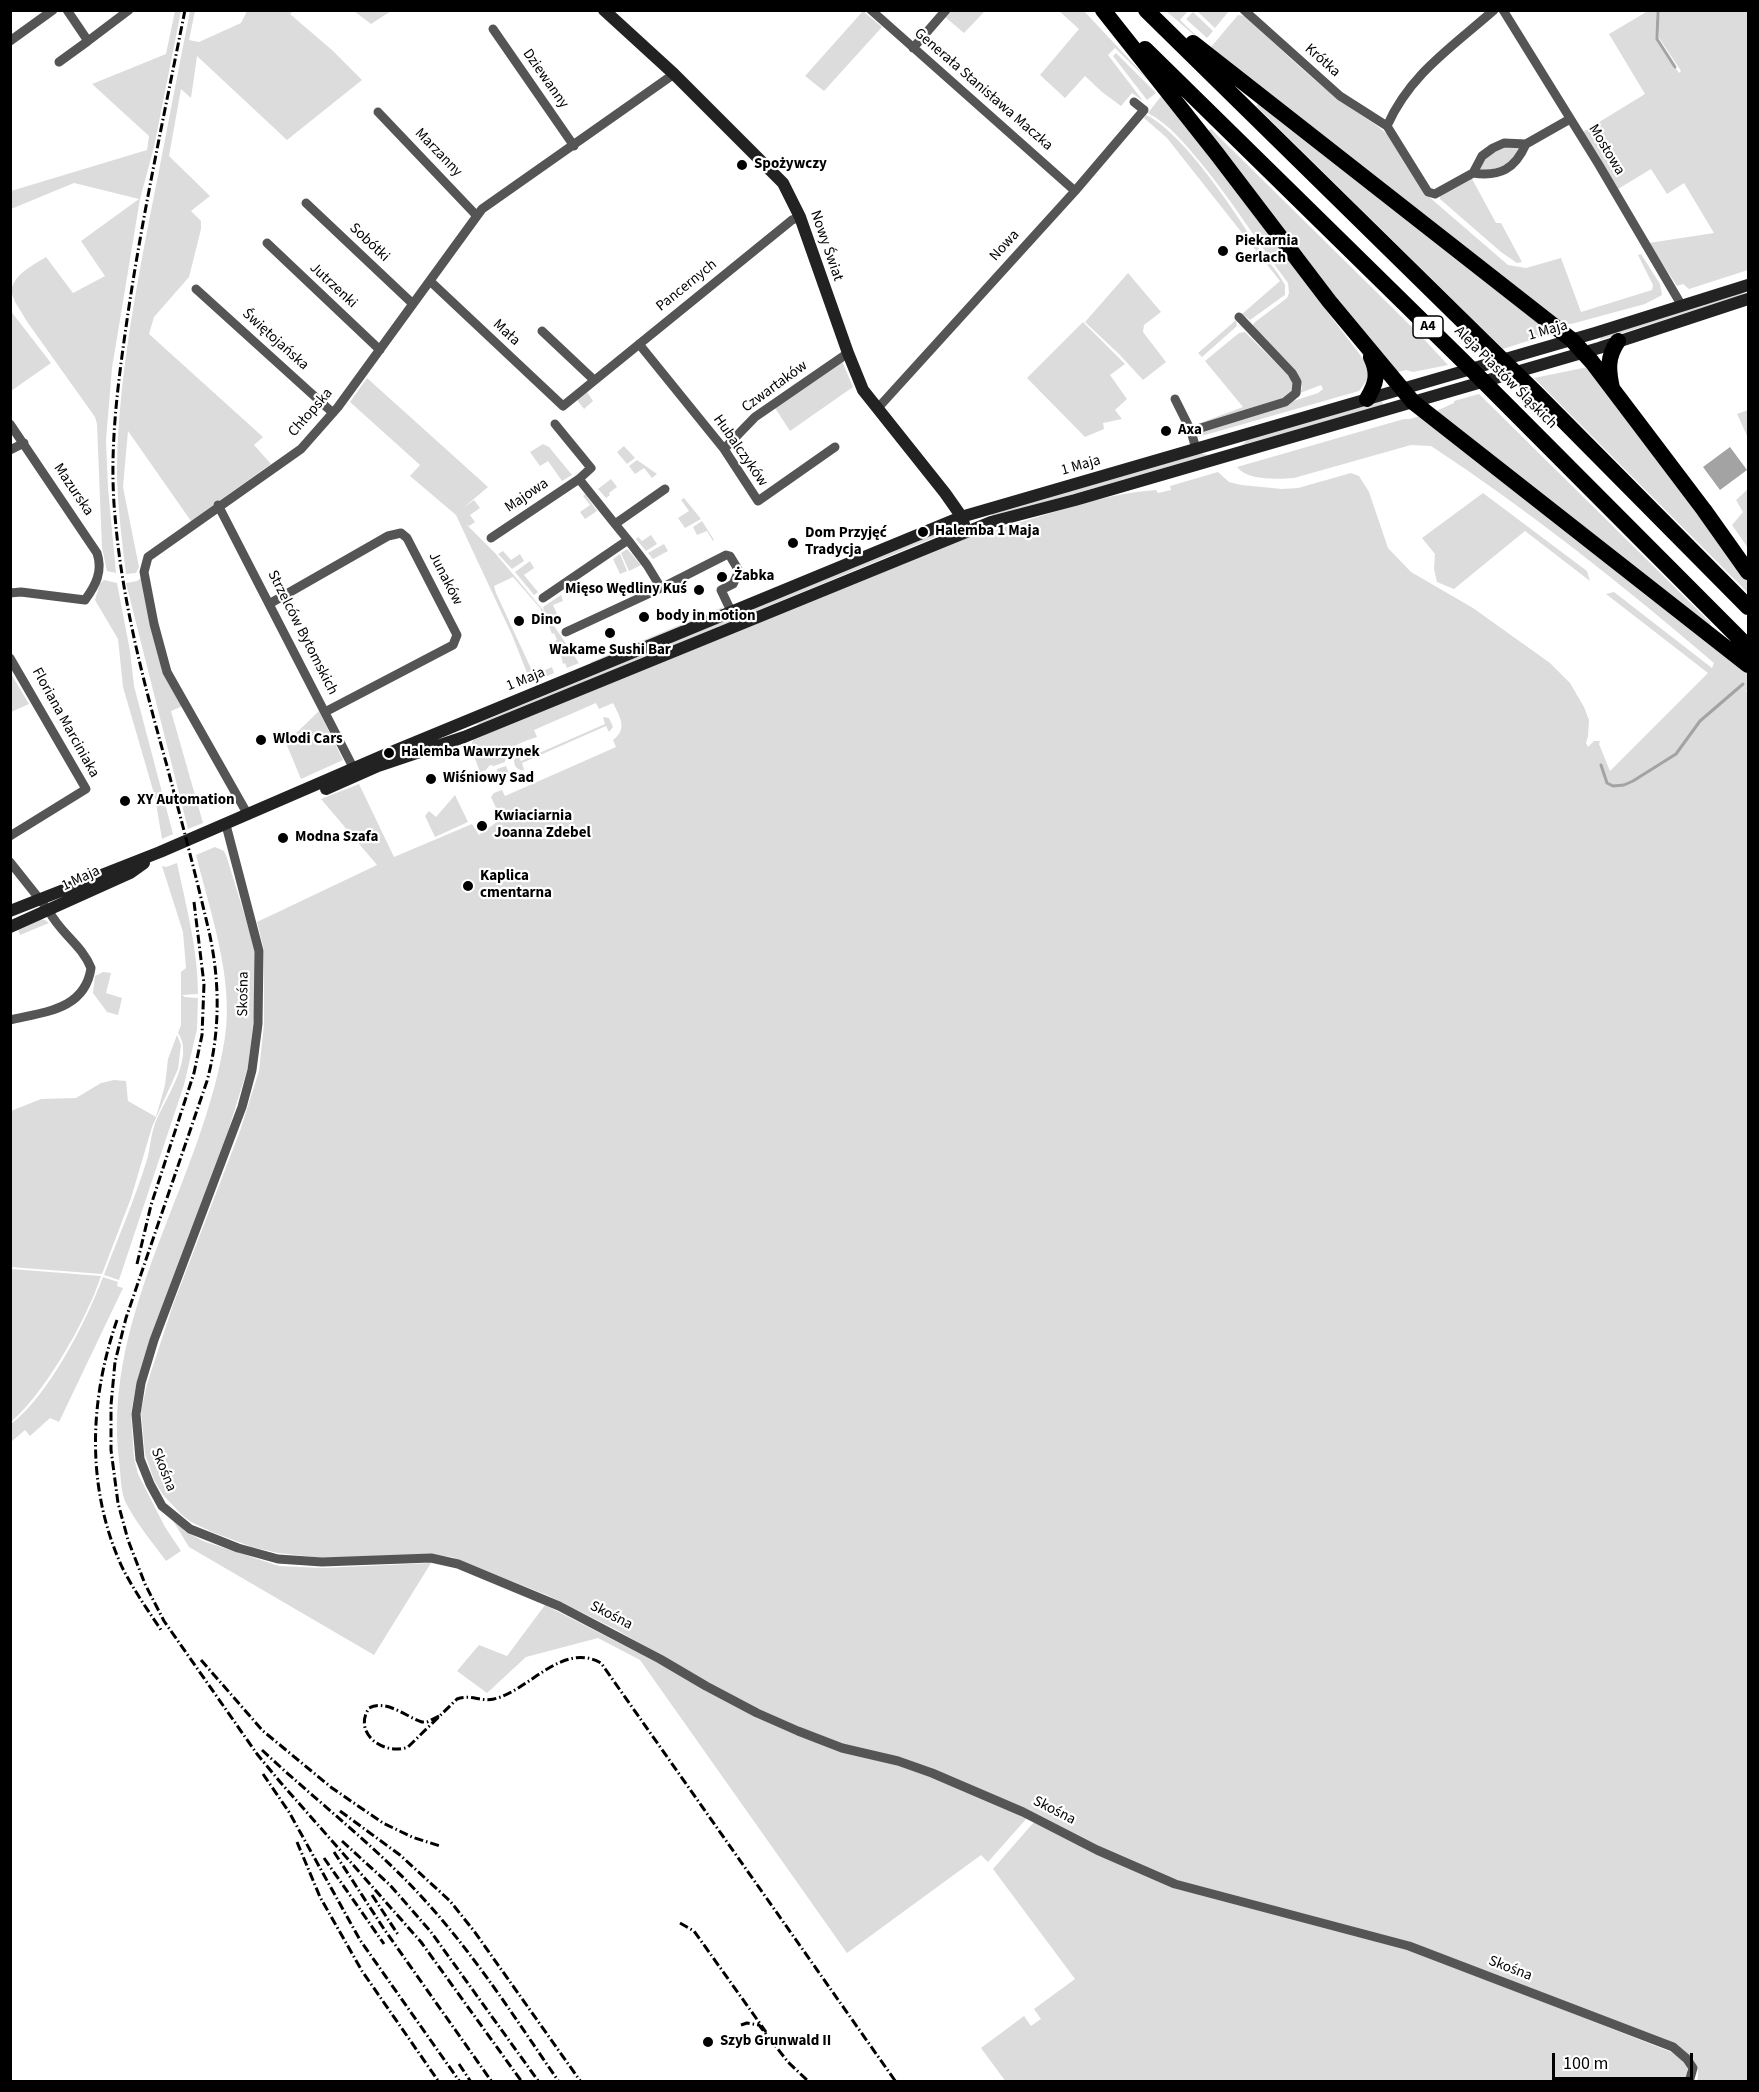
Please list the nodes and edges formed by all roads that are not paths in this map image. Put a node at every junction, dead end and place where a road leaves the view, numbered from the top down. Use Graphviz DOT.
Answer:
graph roads {
  1 [pos="53,10"];
  2 [pos="67,10"];
  3 [pos="129,10"];
  4 [pos="604,10"];
  5 [pos="871,10"];
  6 [pos="946,10"];
  7 [pos="1104,10"];
  8 [pos="1146,10"];
  9 [pos="1152,10"];
  10 [pos="1244,10"];
  11 [pos="1494,10"];
  12 [pos="1503,10"];
  13 [pos="493,29"];
  14 [pos="10,41"];
  15 [pos="88,41"];
  16 [pos="913,48"];
  17 [pos="59,62"];
  18 [pos="674,74"];
  19 [pos="1134,102"];
  20 [pos="378,112"];
  21 [pos="1570,119"];
  22 [pos="1387,126"];
  23 [pos="1526,144"];
  24 [pos="574,146"];
  25 [pos="1473,173"];
  26 [pos="1076,191"];
  27 [pos="306,203"];
  28 [pos="477,216"];
  29 [pos="800,217"];
  30 [pos="267,243"];
  31 [pos="430,281"];
  32 [pos="1749,285"];
  33 [pos="196,289"];
  34 [pos="1749,299"];
  35 [pos="413,304"];
  36 [pos="1682,306"];
  37 [pos="1239,317"];
  38 [pos="542,331"];
  39 [pos="1618,341"];
  40 [pos="639,344"];
  41 [pos="1578,346"];
  42 [pos="380,350"];
  43 [pos="1369,351"];
  44 [pos="848,353"];
  45 [pos="594,380"];
  46 [pos="1401,389"];
  47 [pos="1612,389"];
  48 [pos="1175,399"];
  49 [pos="1367,399"];
  50 [pos="1413,402"];
  51 [pos="563,406"];
  52 [pos="877,409"];
  53 [pos="333,413"];
  54 [pos="10,424"];
  55 [pos="555,424"];
  56 [pos="1191,431"];
  57 [pos="24,443"];
  58 [pos="835,447"];
  59 [pos="724,449"];
  60 [pos="1196,449"];
  61 [pos="10,450"];
  62 [pos="579,479"];
  63 [pos="665,489"];
  64 [pos="218,505"];
  65 [pos="961,517"];
  66 [pos="615,524"];
  67 [pos="966,530"];
  68 [pos="491,538"];
  69 [pos="628,540"];
  70 [pos="1749,572"];
  71 [pos="662,588"];
  72 [pos="10,593"];
  73 [pos="543,598"];
  74 [pos="269,604"];
  75 [pos="1749,607"];
  76 [pos="731,611"];
  77 [pos="566,632"];
  78 [pos="1749,647"];
  79 [pos="10,658"];
  80 [pos="1749,664"];
  81 [pos="325,712"];
  82 [pos="442,731"];
  83 [pos="464,737"];
  84 [pos="356,772"];
  85 [pos="248,815"];
  86 [pos="226,825"];
  87 [pos="10,836"];
  88 [pos="160,852"];
  89 [pos="10,861"];
  90 [pos="40,899"];
  91 [pos="10,911"];
  92 [pos="49,911"];
  93 [pos="10,927"];
  94 [pos="10,1020"];
  95 [pos="1689,2082"];
  1 -- 14 [label="street"];
  2 -- 15 [label="street"];
  3 -- 15 [label="street"];
  4 -- 18 [label="main road, Nowy Świat"];
  5 -- 16 [label="street, Generała Stanisława Maczka"];
  6 -- 16 [label="street"];
  7 -- 43 [label="highway"];
  7 -- 78 [label="highway, Aleja Piastów Śląskich / A4"];
  8 -- 75 [label="highway, Aleja Piastów Śląskich / A4"];
  9 -- 41 [label="highway"];
  10 -- 22 [label="street, Krótka"];
  11 -- 22 [label="street"];
  12 -- 21 [label="street, Mostowa"];
  13 -- 24 [label="street, Dziewanny"];
  15 -- 17 [label="street"];
  16 -- 26 [label="street, Generała Stanisława Maczka"];
  18 -- 24 [label="street, Chłopska"];
  18 -- 29 [label="main road, Nowy Świat"];
  19 -- 26 [label="street, Nowa"];
  20 -- 28 [label="street, Marzanny"];
  21 -- 23 [label="street"];
  21 -- 36 [label="street, Mostowa"];
  22 -- 25 [label="street"];
  23 -- 25 [label="street"];
  23 -- 25 [label="street"];
  24 -- 28 [label="street, Chłopska"];
  26 -- 52 [label="street, Nowa"];
  27 -- 35 [label="street, Sobótki"];
  28 -- 31 [label="street, Chłopska"];
  29 -- 40 [label="street, Pancernych"];
  29 -- 44 [label="main road, Nowy Świat"];
  30 -- 42 [label="street, Jutrzenki"];
  31 -- 35 [label="street, Chłopska"];
  31 -- 51 [label="street, Mała"];
  32 -- 36 [label="main road, 1 Maja"];
  33 -- 53 [label="street, Świętojańska"];
  34 -- 39 [label="main road, 1 Maja"];
  35 -- 42 [label="street, Chłopska"];
  36 -- 41 [label="main road, 1 Maja"];
  37 -- 56 [label="street"];
  38 -- 45 [label="street"];
  39 -- 41 [label="main road, 1 Maja"];
  39 -- 47 [label="highway"];
  40 -- 45 [label="street, Pancernych"];
  40 -- 59 [label="street, Hubalczyków"];
  41 -- 46 [label="main road, 1 Maja"];
  41 -- 47 [label="highway"];
  41 -- 50 [label="main road, 1 Maja"];
  42 -- 53 [label="street, Chłopska"];
  43 -- 46 [label="highway"];
  43 -- 49 [label="highway"];
  44 -- 52 [label="main road, Nowy Świat"];
  44 -- 59 [label="street, Czwartaków"];
  45 -- 51 [label="street, Pancernych"];
  46 -- 49 [label="main road, 1 Maja"];
  46 -- 50 [label="highway"];
  47 -- 70 [label="highway"];
  48 -- 56 [label="street"];
  49 -- 60 [label="main road, 1 Maja"];
  50 -- 67 [label="main road, 1 Maja"];
  50 -- 80 [label="highway"];
  52 -- 65 [label="main road, Nowy Świat"];
  53 -- 64 [label="street, Chłopska"];
  54 -- 57 [label="street, Mazurska"];
  55 -- 62 [label="street"];
  56 -- 60 [label="street"];
  57 -- 61 [label="street"];
  57 -- 72 [label="street, Mazurska"];
  58 -- 59 [label="street, Hubalczyków"];
  60 -- 65 [label="main road, 1 Maja"];
  62 -- 66 [label="street"];
  62 -- 68 [label="street, Majowa"];
  63 -- 66 [label="street"];
  64 -- 74 [label="street, Strzelców Bytomskich"];
  64 -- 85 [label="street, Chłopska"];
  65 -- 67 [label="main road, Nowy Świat"];
  65 -- 76 [label="main road, 1 Maja"];
  66 -- 69 [label="street"];
  67 -- 83 [label="main road, 1 Maja"];
  69 -- 71 [label="street"];
  69 -- 73 [label="street"];
  71 -- 76 [label="street"];
  71 -- 77 [label="street"];
  74 -- 81 [label="street, Strzelców Bytomskich"];
  74 -- 81 [label="street, Junaków"];
  76 -- 82 [label="main road, 1 Maja"];
  79 -- 87 [label="street, Floriana Marciniaka"];
  81 -- 84 [label="street, Strzelców Bytomskich"];
  82 -- 83 [label="main road"];
  82 -- 84 [label="main road, 1 Maja"];
  83 -- 84 [label="main road, 1 Maja"];
  84 -- 85 [label="main road, 1 Maja"];
  85 -- 86 [label="main road, 1 Maja"];
  86 -- 88 [label="main road, 1 Maja"];
  86 -- 95 [label="street, Skośna"];
  88 -- 90 [label="main road, 1 Maja"];
  88 -- 92 [label="main road, 1 Maja"];
  89 -- 90 [label="street"];
  90 -- 91 [label="main road, 1 Maja"];
  90 -- 92 [label="street"];
  92 -- 93 [label="main road, 1 Maja"];
  92 -- 94 [label="street"];
}
